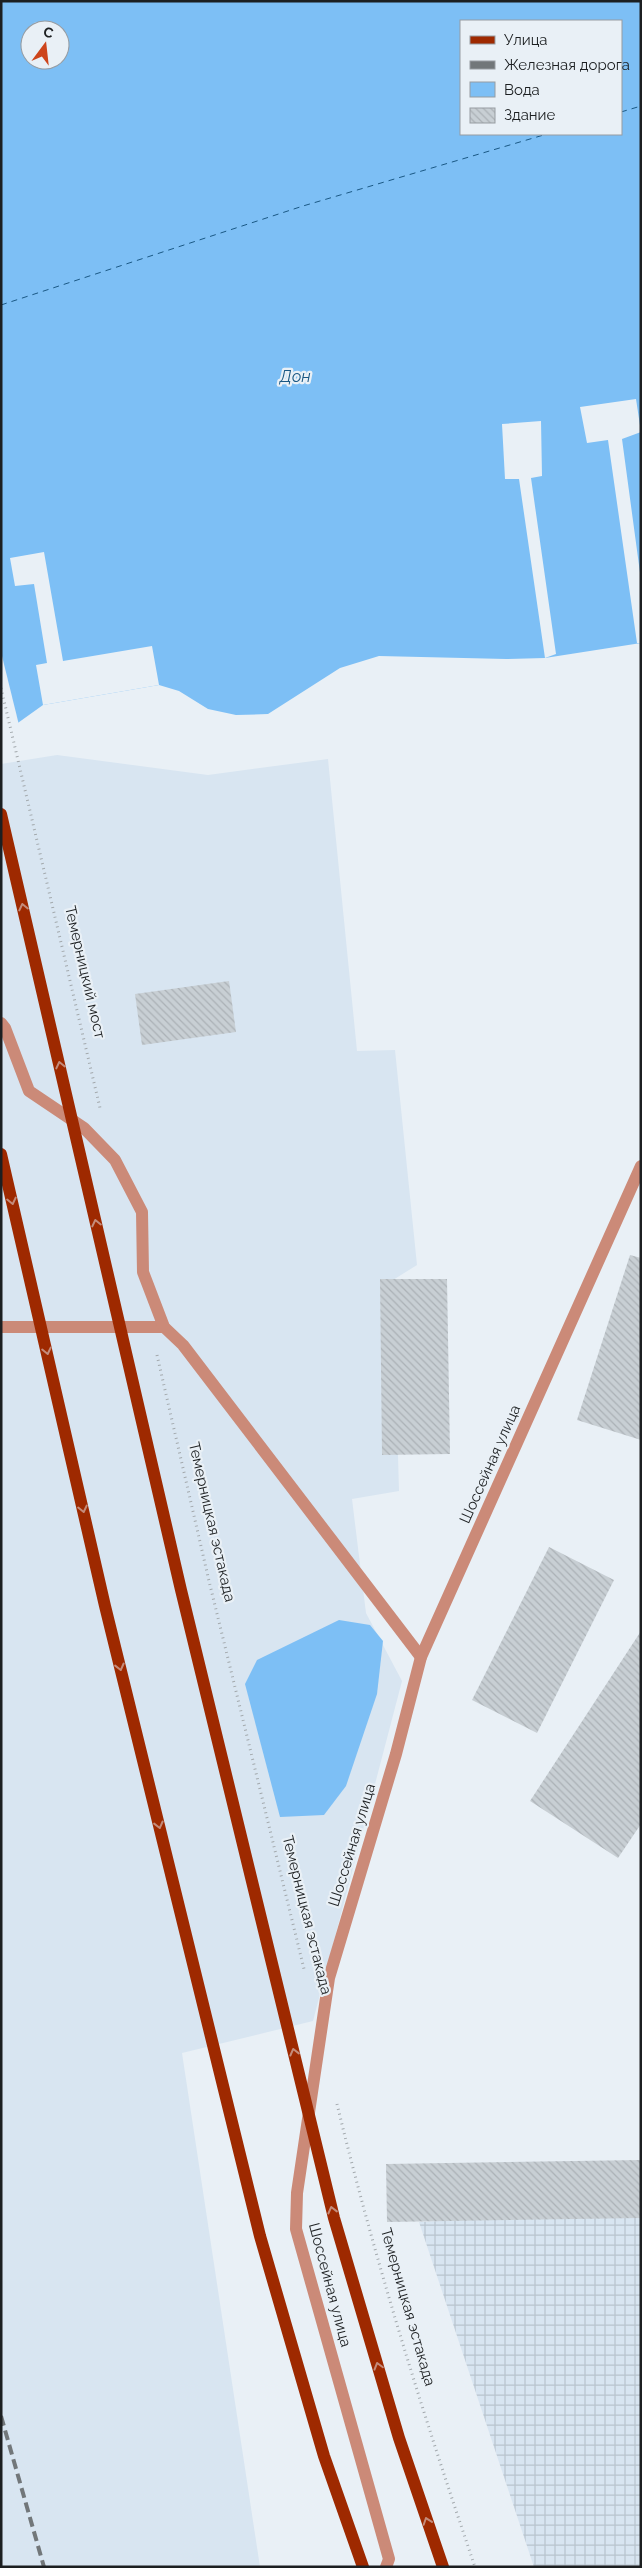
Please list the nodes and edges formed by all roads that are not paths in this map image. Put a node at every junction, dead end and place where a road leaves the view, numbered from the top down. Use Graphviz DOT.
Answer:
graph roads {
  1 [pos="1,814"];
  2 [pos="1,1024"];
  3 [pos="1,1154"];
  4 [pos="641,1166"];
  5 [pos="164,1327"];
  6 [pos="1,1328"];
  7 [pos="421,1657"];
  8 [pos="363,2567"];
  9 [pos="386,2567"];
  10 [pos="443,2567"];
  10 -- 1 [label="main road, one-way"];
  2 -- 5 [label="street"];
  3 -- 8 [label="main road, one-way"];
  4 -- 7 [label="street, Шоссейная улица"];
  5 -- 6 [label="street"];
  5 -- 7 [label="street"];
  7 -- 9 [label="street, Шоссейная улица"];
}
